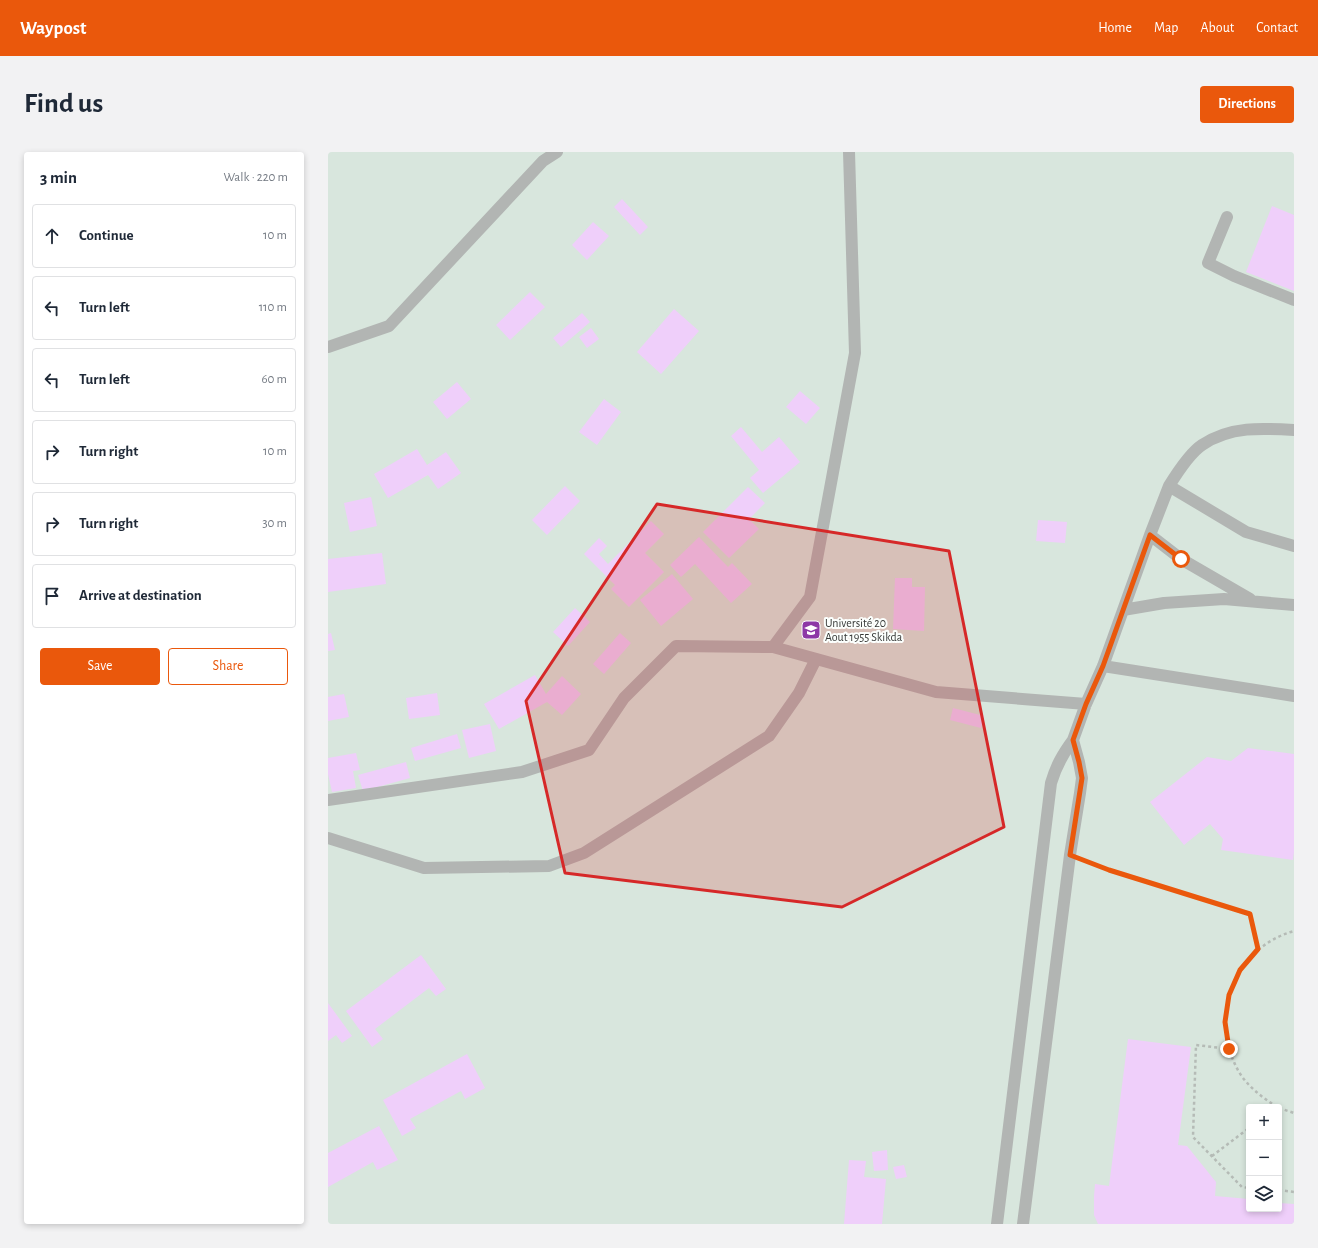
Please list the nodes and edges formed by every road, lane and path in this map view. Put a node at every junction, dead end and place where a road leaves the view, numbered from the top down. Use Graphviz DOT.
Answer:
graph roads {
  1 [pos="557,152"];
  2 [pos="849,152"];
  3 [pos="1227,217"];
  4 [pos="1294,300"];
  5 [pos="328,347"];
  6 [pos="1294,430"];
  7 [pos="1169,486"];
  8 [pos="1150,535"];
  9 [pos="1294,546"];
  10 [pos="1254,602"];
  11 [pos="1294,605"];
  12 [pos="1123,610"];
  13 [pos="773,647"];
  14 [pos="816,659"];
  15 [pos="1103,666"];
  16 [pos="1294,696"];
  17 [pos="1086,704"];
  18 [pos="1073,740"];
  19 [pos="328,800"];
  20 [pos="328,838"];
  21 [pos="1070,855"];
  22 [pos="1294,931"];
  23 [pos="1258,949"];
  24 [pos="1229,1049"];
  25 [pos="1274,1104"];
  26 [pos="1282,1108"];
  27 [pos="1294,1112"];
  28 [pos="1246,1130"];
  29 [pos="1212,1156"];
  30 [pos="1246,1188"];
  31 [pos="1282,1190"];
  32 [pos="1294,1192"];
  33 [pos="997,1224"];
  34 [pos="1023,1224"];
  1 -- 5 [label="lane"];
  2 -- 13 [label="lane"];
  3 -- 4 [label="lane"];
  6 -- 7 [label="lane"];
  7 -- 8 [label="lane"];
  7 -- 9 [label="lane"];
  8 -- 10 [label="lane"];
  8 -- 12 [label="lane"];
  10 -- 11 [label="lane"];
  10 -- 12 [label="lane"];
  12 -- 15 [label="lane"];
  13 -- 14 [label="lane"];
  13 -- 19 [label="lane"];
  14 -- 17 [label="lane"];
  14 -- 20 [label="lane"];
  15 -- 16 [label="lane"];
  15 -- 17 [label="lane"];
  17 -- 18 [label="lane"];
  18 -- 21 [label="lane"];
  18 -- 33 [label="lane"];
  21 -- 23 [label="path"];
  21 -- 34 [label="lane"];
  22 -- 23 [label="path"];
  23 -- 24 [label="path"];
  24 -- 25 [label="path"];
  24 -- 29 [label="path"];
  26 -- 27 [label="path"];
  28 -- 29 [label="path"];
  29 -- 30 [label="path"];
  31 -- 32 [label="path"];
}
